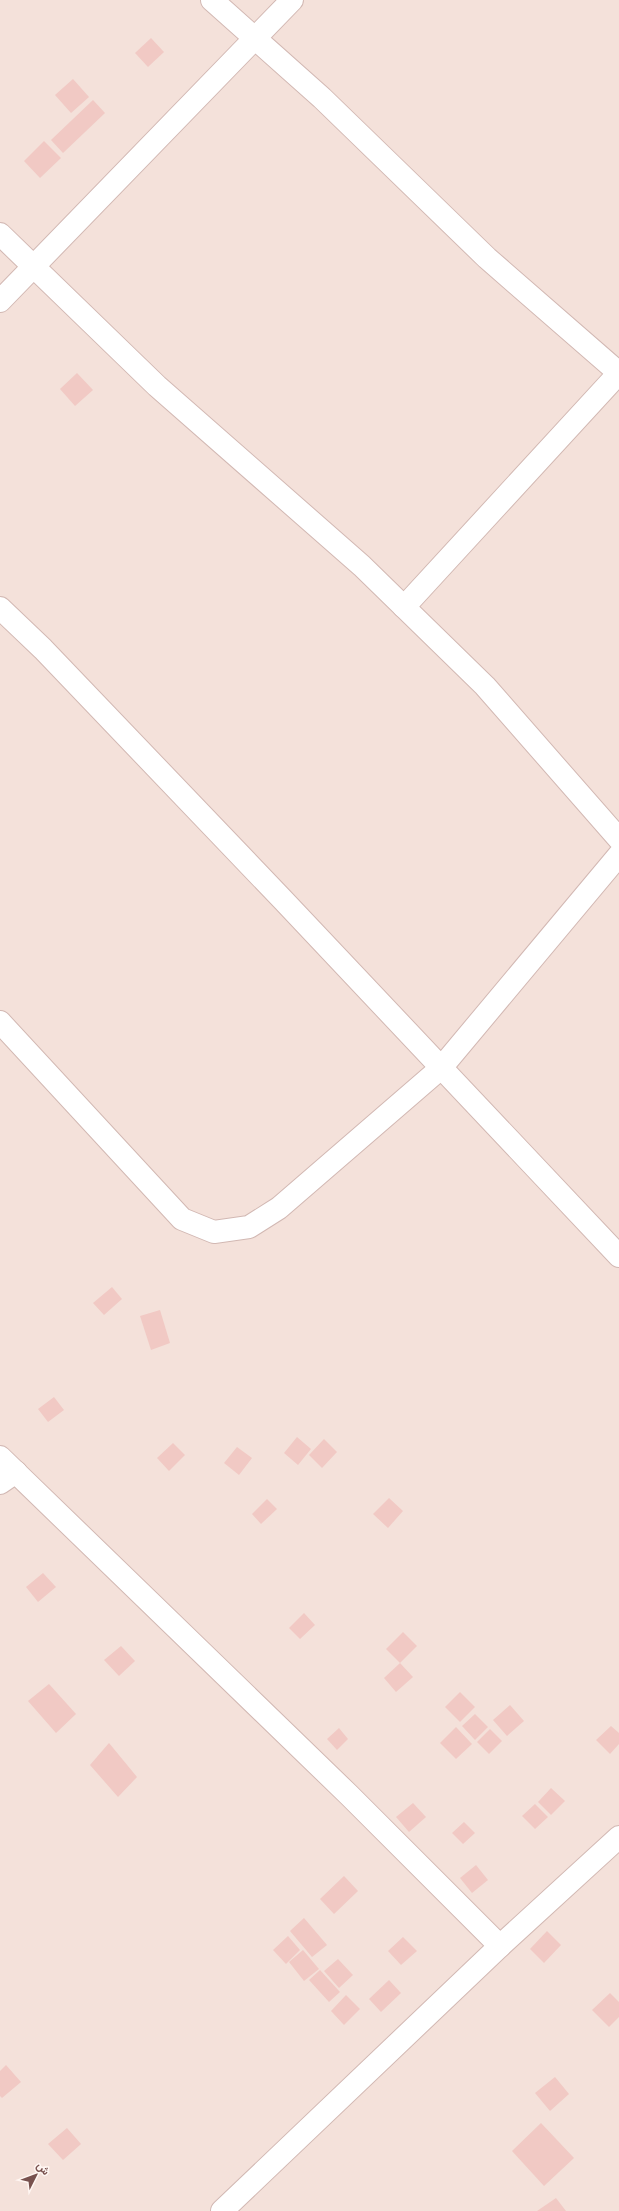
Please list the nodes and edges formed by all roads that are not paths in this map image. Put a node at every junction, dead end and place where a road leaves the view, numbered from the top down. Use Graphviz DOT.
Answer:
graph roads {
  1 [pos="212,0"];
  2 [pos="292,0"];
  3 [pos="256,39"];
  4 [pos="0,234"];
  5 [pos="34,267"];
  6 [pos="0,301"];
  7 [pos="619,373"];
  8 [pos="404,607"];
  9 [pos="0,608"];
  10 [pos="619,839"];
  11 [pos="619,855"];
  12 [pos="0,1022"];
  13 [pos="441,1068"];
  14 [pos="619,1256"];
  15 [pos="5,1471"];
  16 [pos="619,1837"];
  17 [pos="500,1946"];
  18 [pos="222,2211"];
  1 -- 3 [label="street"];
  2 -- 3 [label="street"];
  3 -- 5 [label="street"];
  3 -- 7 [label="street"];
  4 -- 5 [label="street"];
  5 -- 6 [label="street"];
  5 -- 8 [label="street"];
  7 -- 8 [label="street"];
  8 -- 10 [label="street"];
  9 -- 13 [label="street"];
  11 -- 13 [label="street"];
  12 -- 13 [label="street"];
  13 -- 14 [label="street"];
  15 -- 17 [label="street"];
  16 -- 17 [label="street"];
  17 -- 18 [label="street"];
}
